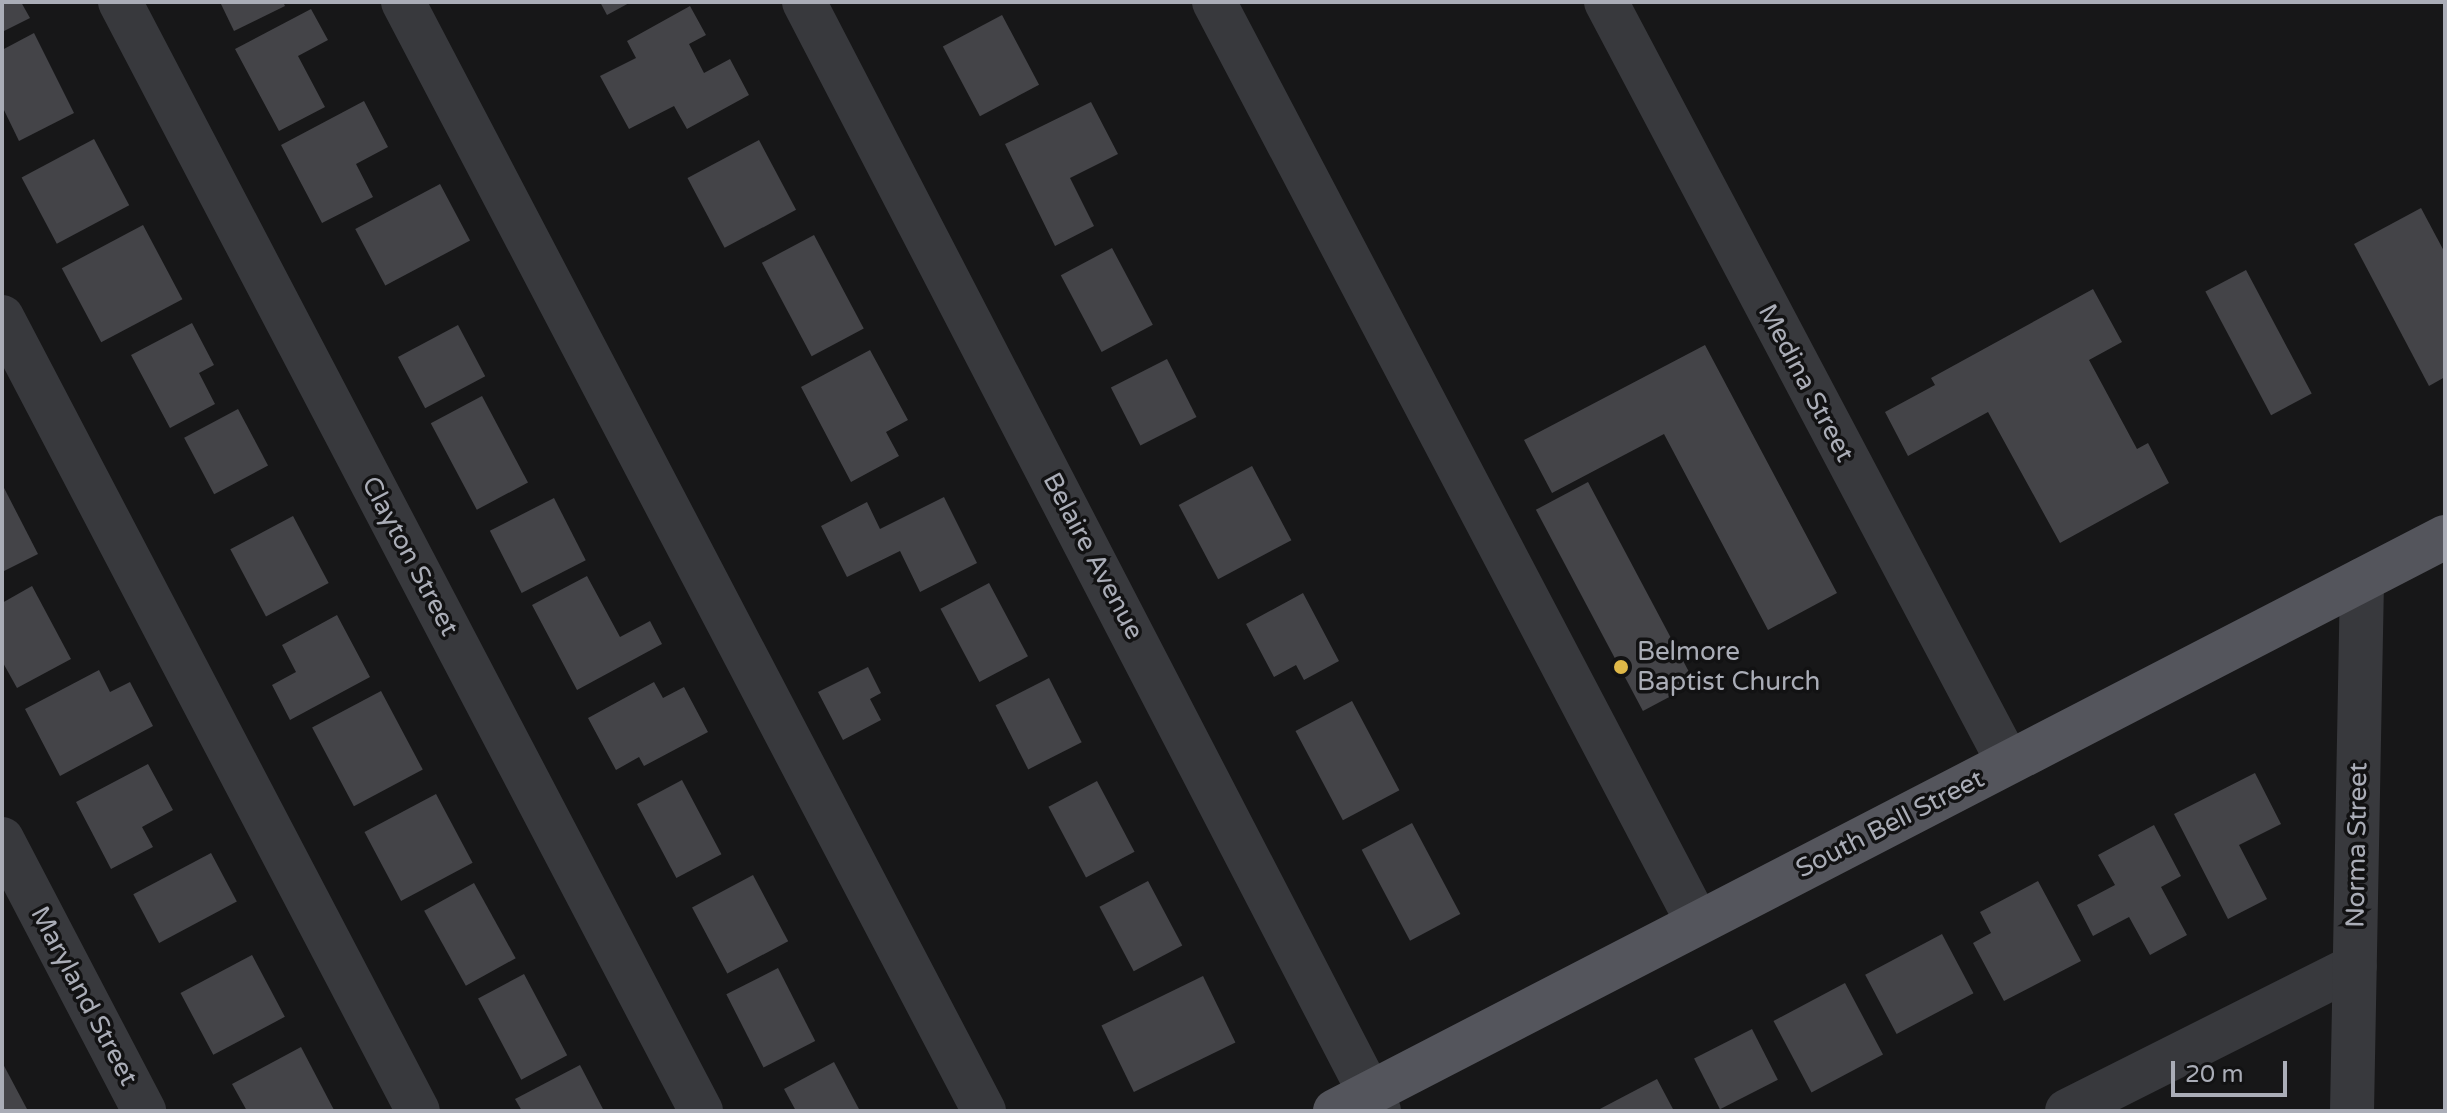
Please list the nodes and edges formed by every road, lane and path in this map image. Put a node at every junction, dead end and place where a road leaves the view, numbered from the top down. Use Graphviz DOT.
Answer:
graph roads {
  1 [pos="120,2"];
  2 [pos="403,2"];
  3 [pos="804,2"];
  4 [pos="1214,2"];
  5 [pos="1606,2"];
  6 [pos="2,317"];
  7 [pos="2445,537"];
  8 [pos="2362,580"];
  9 [pos="2008,762"];
  10 [pos="2,839"];
  11 [pos="1698,923"];
  12 [pos="2355,966"];
  13 [pos="1362,1105"];
  14 [pos="144,1111"];
  15 [pos="418,1111"];
  16 [pos="701,1111"];
  17 [pos="984,1111"];
  18 [pos="2067,1111"];
  19 [pos="2352,1111"];
  1 -- 16 [label="street, Clayton Street"];
  2 -- 17 [label="street"];
  3 -- 13 [label="street, Belaire Avenue"];
  4 -- 11 [label="street"];
  5 -- 9 [label="street, Medina Street"];
  6 -- 15 [label="street"];
  7 -- 8 [label="main road, South Bell Street"];
  8 -- 9 [label="main road, South Bell Street"];
  8 -- 12 [label="street, Norma Street"];
  9 -- 11 [label="main road, South Bell Street"];
  10 -- 14 [label="street, Maryland Street"];
  11 -- 13 [label="main road, South Bell Street"];
  12 -- 18 [label="street"];
  12 -- 19 [label="street, Norma Street"];
}
